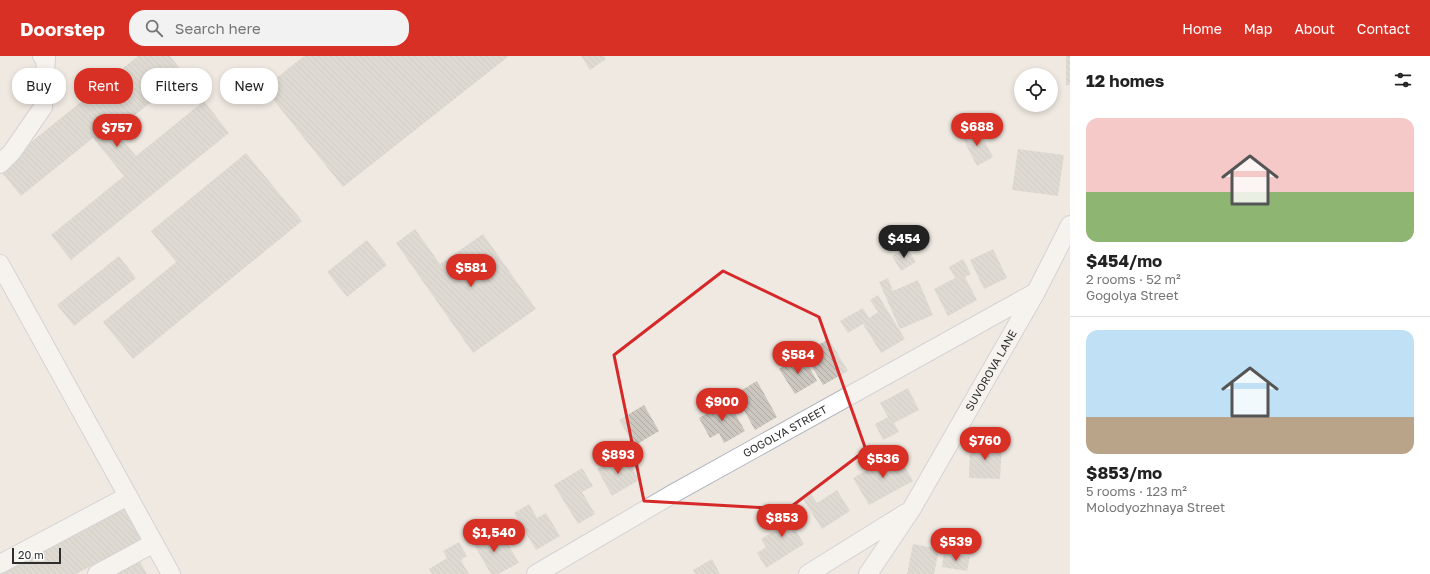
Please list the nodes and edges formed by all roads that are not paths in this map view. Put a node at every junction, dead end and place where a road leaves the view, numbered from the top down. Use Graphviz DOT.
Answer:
graph roads {
  1 [pos="44,57"];
  2 [pos="0,164"];
  3 [pos="1070,225"];
  4 [pos="0,264"];
  5 [pos="1036,292"];
  6 [pos="128,496"];
  7 [pos="911,510"];
  8 [pos="154,543"];
  9 [pos="0,564"];
  10 [pos="97,574"];
  11 [pos="171,574"];
  12 [pos="536,574"];
  13 [pos="808,574"];
  14 [pos="868,574"];
  1 -- 2 [label="street"];
  3 -- 5 [label="street, SUVOROVA LANE"];
  4 -- 6 [label="street"];
  5 -- 7 [label="street, SUVOROVA LANE"];
  5 -- 12 [label="street, GOGOLYA STREET"];
  6 -- 8 [label="street"];
  6 -- 9 [label="street"];
  7 -- 13 [label="street"];
  7 -- 14 [label="street, SUVOROVA LANE"];
  8 -- 10 [label="street"];
  8 -- 11 [label="street"];
}
